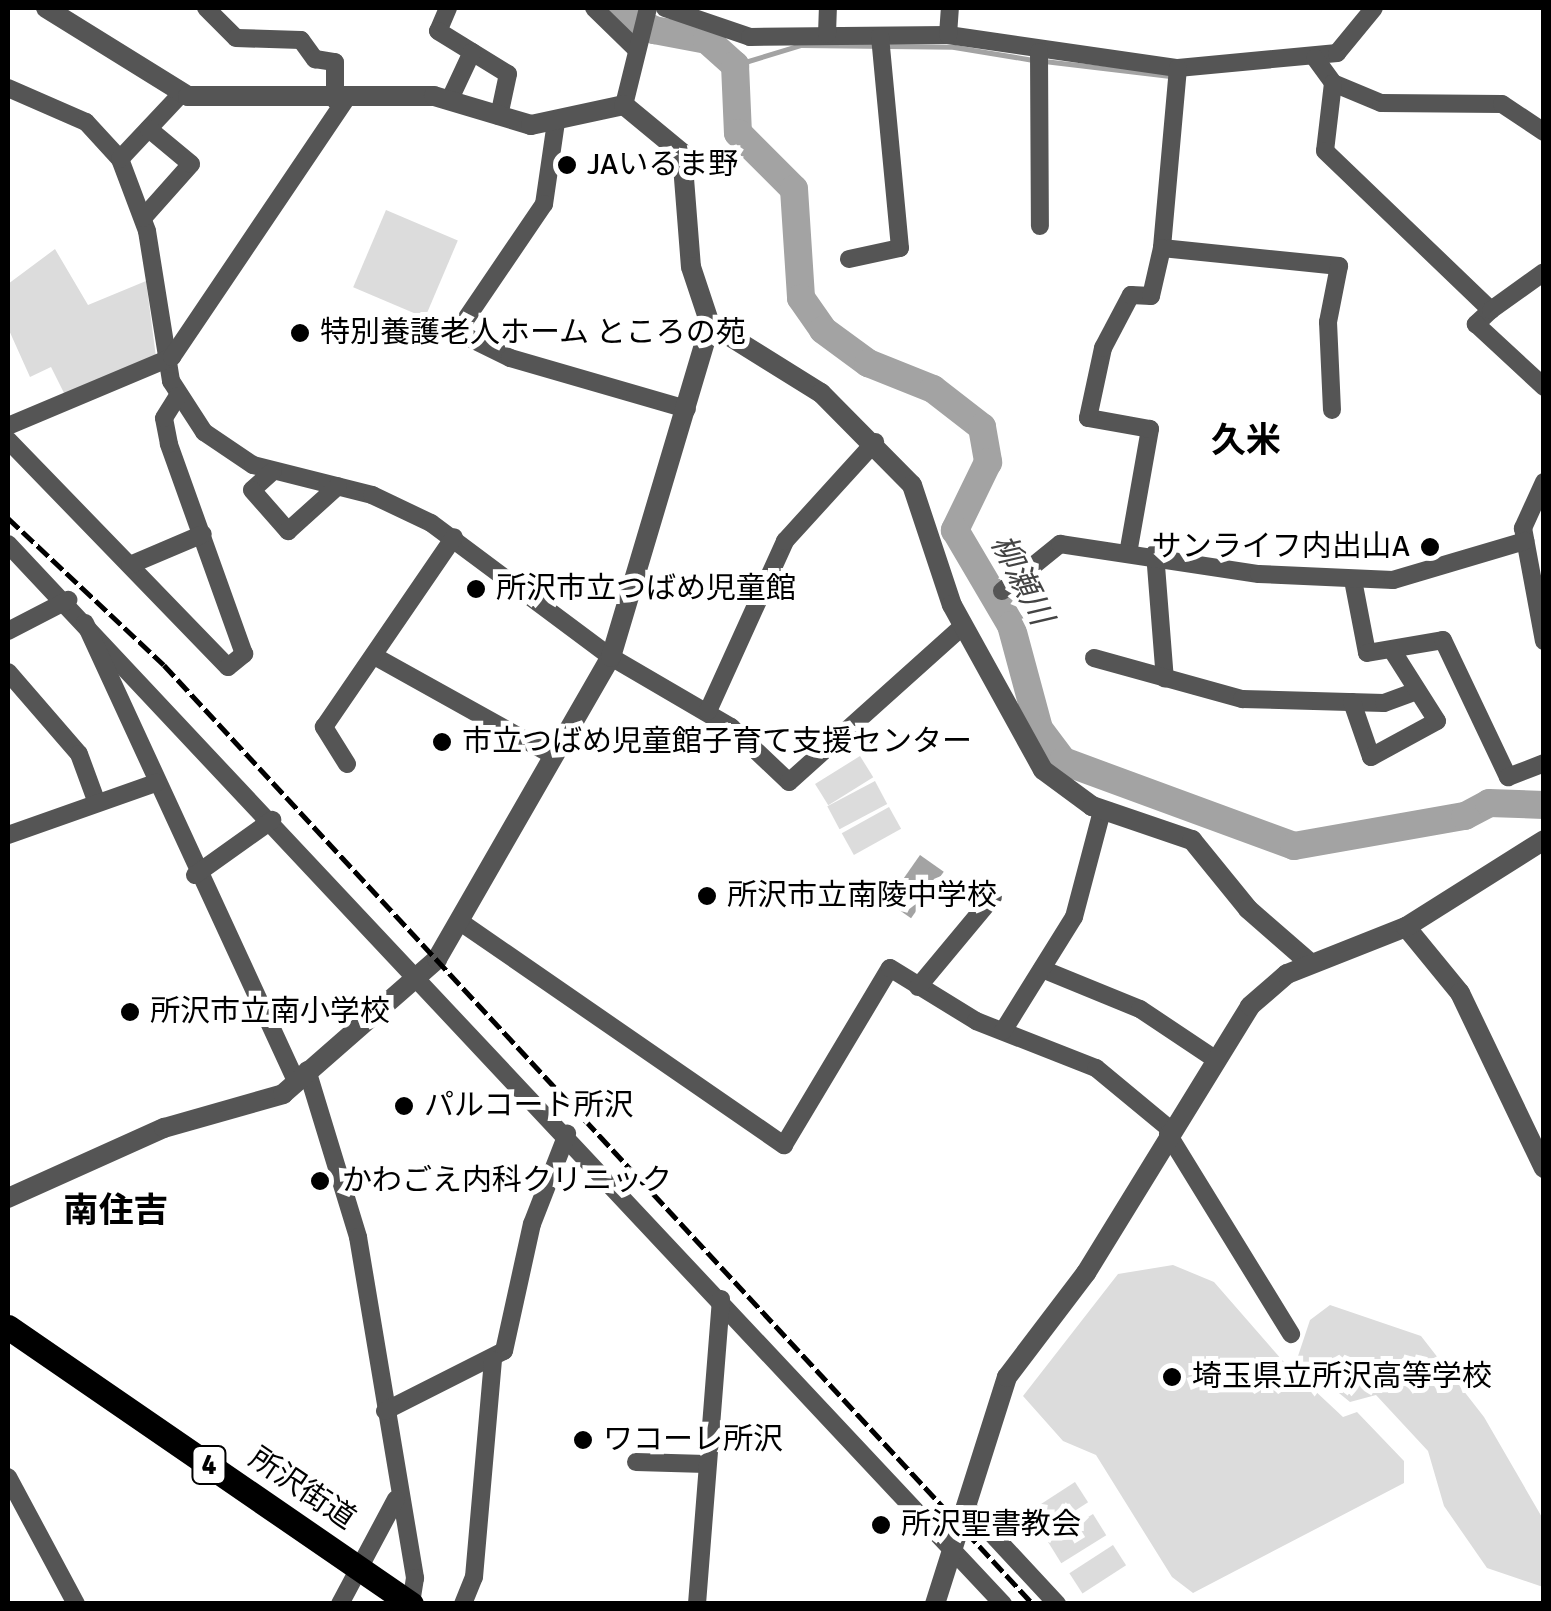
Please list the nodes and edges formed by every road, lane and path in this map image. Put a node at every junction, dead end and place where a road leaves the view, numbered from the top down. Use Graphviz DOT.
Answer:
graph roads {
  1 [pos="46,8"];
  2 [pos="206,8"];
  3 [pos="448,8"];
  4 [pos="594,8"];
  5 [pos="648,8"];
  6 [pos="665,8"];
  7 [pos="828,8"];
  8 [pos="950,8"];
  9 [pos="1374,8"];
  10 [pos="827,34"];
  11 [pos="948,35"];
  12 [pos="881,44"];
  13 [pos="635,48"];
  14 [pos="472,52"];
  15 [pos="1038,52"];
  16 [pos="1315,58"];
  17 [pos="1178,68"];
  18 [pos="1334,83"];
  19 [pos="8,88"];
  20 [pos="181,94"];
  21 [pos="341,99"];
  22 [pos="450,99"];
  23 [pos="624,104"];
  24 [pos="499,116"];
  25 [pos="556,122"];
  26 [pos="149,129"];
  27 [pos="1544,132"];
  28 [pos="120,160"];
  29 [pos="143,218"];
  30 [pos="1040,226"];
  31 [pos="1162,248"];
  32 [pos="850,260"];
  33 [pos="1544,272"];
  34 [pos="1490,310"];
  35 [pos="710,324"];
  36 [pos="166,360"];
  37 [pos="1544,387"];
  38 [pos="178,396"];
  39 [pos="686,409"];
  40 [pos="1332,410"];
  41 [pos="8,426"];
  42 [pos="875,442"];
  43 [pos="273,471"];
  44 [pos="1544,482"];
  45 [pos="338,486"];
  46 [pos="203,534"];
  47 [pos="454,537"];
  48 [pos="1524,541"];
  49 [pos="8,544"];
  50 [pos="1129,548"];
  51 [pos="1154,553"];
  52 [pos="130,565"];
  53 [pos="1353,580"];
  54 [pos="1002,591"];
  55 [pos="1542,603"];
  56 [pos="75,606"];
  57 [pos="963,626"];
  58 [pos="8,631"];
  59 [pos="1544,641"];
  60 [pos="1392,650"];
  61 [pos="376,657"];
  62 [pos="611,657"];
  63 [pos="1094,658"];
  64 [pos="8,672"];
  65 [pos="1165,679"];
  66 [pos="1412,693"];
  67 [pos="1352,702"];
  68 [pos="708,711"];
  69 [pos="552,755"];
  70 [pos="1544,763"];
  71 [pos="347,764"];
  72 [pos="156,783"];
  73 [pos="97,803"];
  74 [pos="1102,810"];
  75 [pos="272,820"];
  76 [pos="8,834"];
  77 [pos="1544,840"];
  78 [pos="195,874"];
  79 [pos="993,897"];
  80 [pos="458,921"];
  81 [pos="1406,927"];
  82 [pos="1310,964"];
  83 [pos="1042,969"];
  84 [pos="418,980"];
  85 [pos="918,987"];
  86 [pos="1004,1031"];
  87 [pos="1216,1059"];
  88 [pos="302,1076"];
  89 [pos="1169,1132"];
  90 [pos="567,1134"];
  91 [pos="1542,1162"];
  92 [pos="8,1198"];
  93 [pos="721,1299"];
  94 [pos="8,1327"];
  95 [pos="1291,1334"];
  96 [pos="493,1361"];
  97 [pos="384,1411"];
  98 [pos="636,1462"];
  99 [pos="706,1464"];
  100 [pos="8,1476"];
  101 [pos="396,1499"];
  102 [pos="966,1506"];
  103 [pos="954,1550"];
  104 [pos="364,1569"];
  105 [pos="76,1604"];
  106 [pos="340,1604"];
  107 [pos="411,1604"];
  108 [pos="463,1604"];
  109 [pos="697,1604"];
  110 [pos="935,1604"];
  111 [pos="1004,1604"];
  112 [pos="1057,1604"];
  1 -- 20 [label="street"];
  2 -- 21 [label="street"];
  3 -- 14 [label="street"];
  4 -- 13 [label="street"];
  5 -- 13 [label="street"];
  6 -- 10 [label="street"];
  7 -- 10 [label="street"];
  8 -- 11 [label="street"];
  9 -- 16 [label="street"];
  10 -- 12 [label="street"];
  11 -- 12 [label="street"];
  11 -- 15 [label="street"];
  12 -- 32 [label="street"];
  13 -- 23 [label="street"];
  14 -- 22 [label="street"];
  14 -- 24 [label="street"];
  15 -- 17 [label="street"];
  15 -- 30 [label="street"];
  16 -- 17 [label="street"];
  16 -- 18 [label="street"];
  17 -- 31 [label="street"];
  18 -- 27 [label="street"];
  18 -- 34 [label="street"];
  19 -- 28 [label="street"];
  20 -- 21 [label="street"];
  20 -- 26 [label="street"];
  21 -- 22 [label="street"];
  21 -- 36 [label="street"];
  22 -- 24 [label="street"];
  23 -- 25 [label="street"];
  23 -- 35 [label="street"];
  24 -- 25 [label="street"];
  25 -- 39 [label="street"];
  26 -- 28 [label="street"];
  26 -- 29 [label="street"];
  28 -- 29 [label="street"];
  29 -- 36 [label="street"];
  31 -- 40 [label="street"];
  31 -- 50 [label="street"];
  33 -- 34 [label="street"];
  34 -- 37 [label="street"];
  35 -- 39 [label="street"];
  35 -- 42 [label="street"];
  36 -- 38 [label="street"];
  36 -- 41 [label="street"];
  38 -- 43 [label="street"];
  38 -- 46 [label="street"];
  39 -- 62 [label="street"];
  41 -- 52 [label="street"];
  42 -- 57 [label="street"];
  42 -- 68 [label="street"];
  43 -- 45 [label="street"];
  43 -- 45 [label="street"];
  44 -- 48 [label="street"];
  45 -- 47 [label="street"];
  46 -- 52 [label="street"];
  46 -- 52 [label="street"];
  47 -- 61 [label="street"];
  47 -- 62 [label="street"];
  48 -- 53 [label="street"];
  48 -- 55 [label="street"];
  49 -- 56 [label="street"];
  50 -- 51 [label="street"];
  50 -- 54 [label="street"];
  51 -- 53 [label="street"];
  51 -- 65 [label="street"];
  53 -- 60 [label="street"];
  55 -- 59 [label="street"];
  56 -- 58 [label="street"];
  56 -- 72 [label="street"];
  56 -- 75 [label="street"];
  57 -- 68 [label="street"];
  57 -- 74 [label="street"];
  60 -- 66 [label="street"];
  60 -- 70 [label="street"];
  61 -- 69 [label="street"];
  61 -- 71 [label="street"];
  62 -- 68 [label="street"];
  62 -- 69 [label="street"];
  63 -- 65 [label="street"];
  64 -- 73 [label="street"];
  65 -- 67 [label="street"];
  66 -- 67 [label="street"];
  66 -- 67 [label="street"];
  69 -- 80 [label="street"];
  72 -- 73 [label="street"];
  72 -- 78 [label="street"];
  73 -- 76 [label="street"];
  74 -- 82 [label="street"];
  74 -- 83 [label="street"];
  75 -- 78 [label="street"];
  75 -- 84 [label="street"];
  77 -- 81 [label="street"];
  78 -- 88 [label="street"];
  79 -- 85 [label="street"];
  80 -- 84 [label="street"];
  80 -- 85 [label="street"];
  81 -- 82 [label="street"];
  81 -- 91 [label="street"];
  82 -- 87 [label="street"];
  83 -- 86 [label="street"];
  83 -- 87 [label="street"];
  84 -- 88 [label="street"];
  84 -- 90 [label="street"];
  85 -- 86 [label="street"];
  86 -- 89 [label="street"];
  87 -- 89 [label="street"];
  88 -- 92 [label="street"];
  88 -- 97 [label="street"];
  89 -- 95 [label="street"];
  89 -- 102 [label="street"];
  90 -- 93 [label="street"];
  90 -- 96 [label="street"];
  93 -- 99 [label="street"];
  93 -- 103 [label="street"];
  94 -- 104 [label="main road, 所沢街道 / 4"];
  96 -- 97 [label="street"];
  96 -- 108 [label="street"];
  97 -- 101 [label="street"];
  98 -- 99 [label="street"];
  99 -- 109 [label="street"];
  100 -- 105 [label="street"];
  101 -- 104 [label="street"];
  101 -- 107 [label="street"];
  102 -- 103 [label="street"];
  102 -- 112 [label="street"];
  103 -- 110 [label="street"];
  103 -- 111 [label="street"];
  104 -- 106 [label="street"];
  104 -- 107 [label="main road, 所沢街道 / 4"];
}
